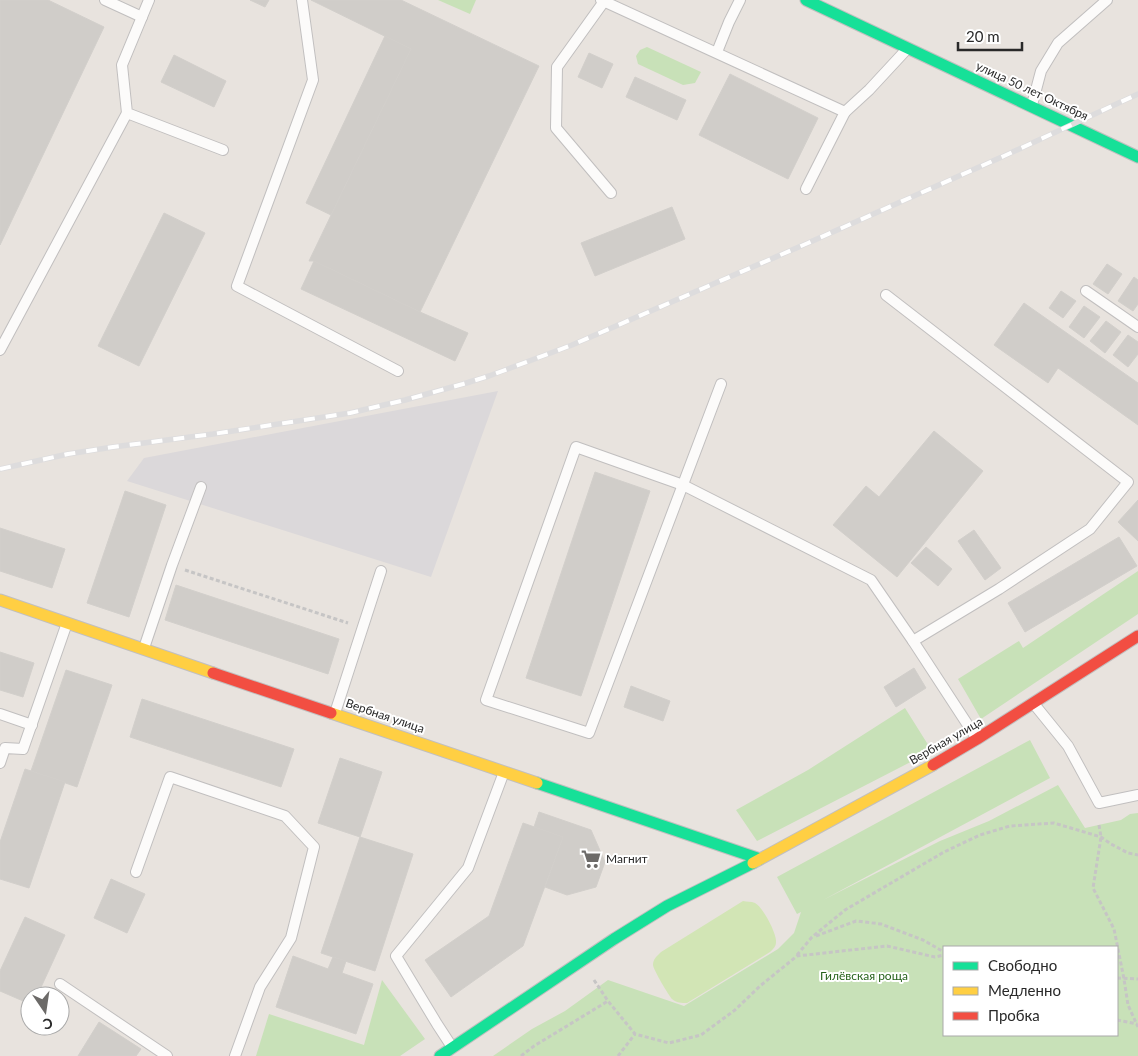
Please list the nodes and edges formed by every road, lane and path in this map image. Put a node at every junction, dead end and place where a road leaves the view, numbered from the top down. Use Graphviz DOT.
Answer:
graph roads {
  1 [pos="106,0"];
  2 [pos="149,0"];
  3 [pos="302,0"];
  4 [pos="603,0"];
  5 [pos="740,0"];
  6 [pos="806,0"];
  7 [pos="1107,0"];
  8 [pos="142,17"];
  9 [pos="908,48"];
  10 [pos="717,52"];
  11 [pos="1032,106"];
  12 [pos="845,112"];
  13 [pos="127,113"];
  14 [pos="223,150"];
  15 [pos="1138,157"];
  16 [pos="806,189"];
  17 [pos="611,193"];
  18 [pos="1086,291"];
  19 [pos="886,295"];
  20 [pos="1138,327"];
  21 [pos="0,350"];
  22 [pos="398,371"];
  23 [pos="721,384"];
  24 [pos="683,485"];
  25 [pos="201,487"];
  26 [pos="172,565"];
  27 [pos="381,571"];
  28 [pos="0,600"];
  29 [pos="67,622"];
  30 [pos="362,628"];
  31 [pos="1138,636"];
  32 [pos="912,641"];
  33 [pos="144,649"];
  34 [pos="1033,703"];
  35 [pos="0,714"];
  36 [pos="335,714"];
  37 [pos="32,724"];
  38 [pos="977,740"];
  39 [pos="0,763"];
  40 [pos="505,771"];
  41 [pos="1138,795"];
  42 [pos="1099,825"];
  43 [pos="1101,837"];
  44 [pos="1138,855"];
  45 [pos="760,859"];
  46 [pos="136,872"];
  47 [pos="812,937"];
  48 [pos="1117,946"];
  49 [pos="1118,949"];
  50 [pos="943,953"];
  51 [pos="943,954"];
  52 [pos="797,956"];
  53 [pos="1118,978"];
  54 [pos="593,979"];
  55 [pos="1124,979"];
  56 [pos="1138,979"];
  57 [pos="60,984"];
  58 [pos="608,1001"];
  59 [pos="1118,1020"];
  60 [pos="1138,1025"];
  61 [pos="635,1034"];
  62 [pos="452,1047"];
  63 [pos="167,1056"];
  64 [pos="234,1056"];
  65 [pos="440,1056"];
  66 [pos="521,1056"];
  67 [pos="618,1056"];
  1 -- 8 [label="lane"];
  2 -- 8 [label="lane"];
  3 -- 22 [label="lane"];
  4 -- 10 [label="lane"];
  4 -- 17 [label="lane"];
  5 -- 10 [label="lane"];
  6 -- 9 [label="street, улица 50 лет Октября"];
  7 -- 11 [label="lane"];
  8 -- 13 [label="lane"];
  9 -- 11 [label="street, улица 50 лет Октября"];
  9 -- 12 [label="lane"];
  10 -- 12 [label="lane"];
  11 -- 15 [label="street, улица 50 лет Октября"];
  12 -- 16 [label="lane"];
  13 -- 14 [label="lane"];
  13 -- 21 [label="lane"];
  18 -- 20 [label="lane"];
  19 -- 32 [label="lane"];
  23 -- 24 [label="lane"];
  24 -- 24 [label="lane"];
  24 -- 32 [label="lane"];
  25 -- 26 [label="lane"];
  26 -- 30 [label="path"];
  26 -- 33 [label="lane"];
  27 -- 30 [label="lane"];
  28 -- 29 [label="street, Вербная улица"];
  29 -- 33 [label="street, Вербная улица"];
  29 -- 37 [label="lane"];
  30 -- 36 [label="lane"];
  31 -- 34 [label="street, Вербная улица"];
  32 -- 38 [label="lane"];
  33 -- 36 [label="street, Вербная улица"];
  34 -- 38 [label="street, Вербная улица"];
  34 -- 41 [label="lane"];
  35 -- 37 [label="lane"];
  36 -- 40 [label="street, Вербная улица"];
  37 -- 39 [label="lane"];
  38 -- 45 [label="street, Вербная улица"];
  40 -- 45 [label="street, Вербная улица"];
  40 -- 62 [label="lane"];
  42 -- 43 [label="path"];
  43 -- 44 [label="path"];
  43 -- 47 [label="path"];
  43 -- 48 [label="path"];
  45 -- 62 [label="street, Вербная улица"];
  46 -- 64 [label="lane"];
  47 -- 50 [label="path"];
  47 -- 52 [label="path"];
  49 -- 55 [label="path"];
  51 -- 52 [label="path"];
  52 -- 61 [label="path"];
  53 -- 55 [label="path"];
  54 -- 58 [label="path"];
  55 -- 56 [label="path"];
  55 -- 60 [label="path"];
  57 -- 63 [label="lane"];
  58 -- 61 [label="path"];
  58 -- 66 [label="path"];
  59 -- 60 [label="path"];
  61 -- 67 [label="path"];
  62 -- 65 [label="street, Вербная улица"];
}
